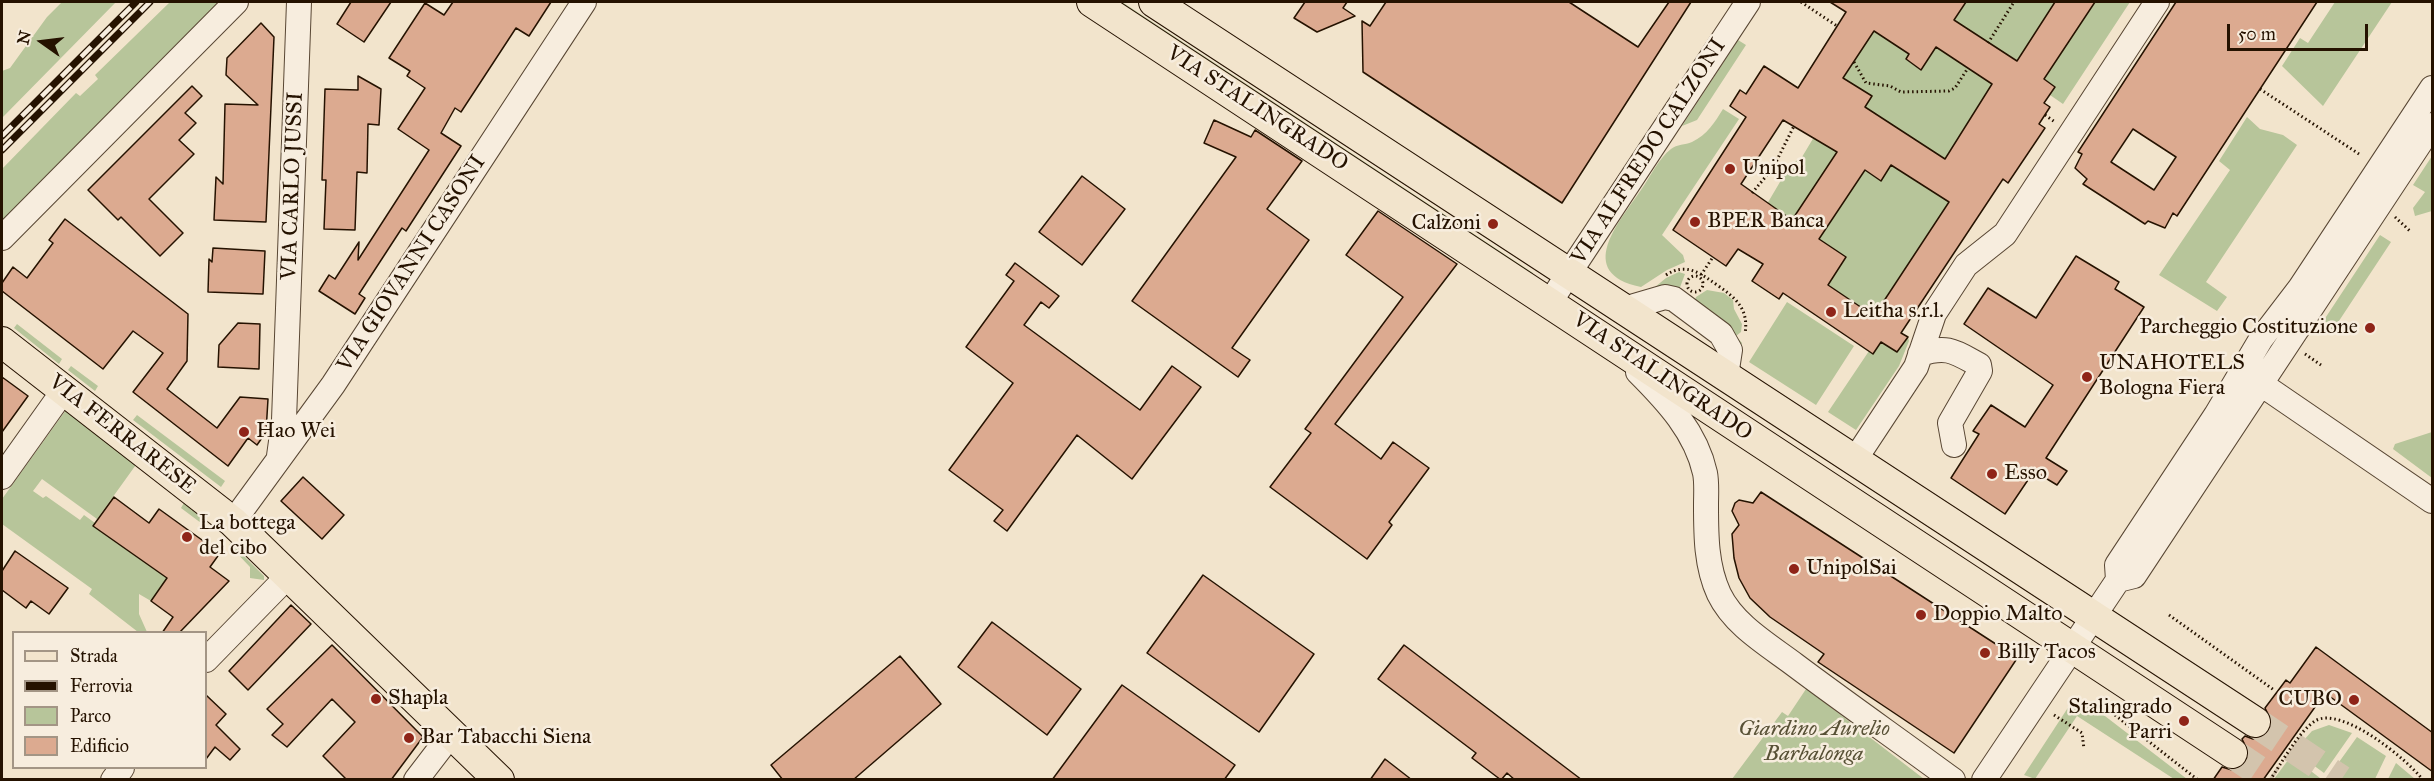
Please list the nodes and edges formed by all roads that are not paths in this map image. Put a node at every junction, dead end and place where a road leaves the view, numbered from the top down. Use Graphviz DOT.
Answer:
graph roads {
  1 [pos="236,2"];
  2 [pos="299,2"];
  3 [pos="584,2"];
  4 [pos="1092,2"];
  5 [pos="1154,2"];
  6 [pos="1748,2"];
  7 [pos="2157,2"];
  8 [pos="2433,88"];
  9 [pos="2433,125"];
  10 [pos="2,238"];
  11 [pos="1570,274"];
  12 [pos="1550,302"];
  13 [pos="2,342"];
  14 [pos="1612,344"];
  15 [pos="1920,354"];
  16 [pos="286,371"];
  17 [pos="2261,384"];
  18 [pos="333,385"];
  19 [pos="64,390"];
  20 [pos="1954,445"];
  21 [pos="1854,461"];
  22 [pos="276,463"];
  23 [pos="2,477"];
  24 [pos="2433,501"];
  25 [pos="234,522"];
  26 [pos="290,574"];
  27 [pos="2118,580"];
  28 [pos="2094,617"];
  29 [pos="2073,649"];
  30 [pos="207,659"];
  31 [pos="2255,722"];
  32 [pos="452,733"];
  33 [pos="2232,753"];
  34 [pos="416,780"];
  35 [pos="499,780"];
  36 [pos="1953,780"];
  37 [pos="1984,780"];
  1 -- 10 [label="street"];
  2 -- 16 [label="street, VIA CARLO JUSSI"];
  3 -- 18 [label="street, VIA GIOVANNI CASONI"];
  4 -- 12 [label="main road, VIA STALINGRADO"];
  5 -- 11 [label="main road, VIA STALINGRADO"];
  6 -- 11 [label="street, VIA ALFREDO CALZONI"];
  7 -- 15 [label="street"];
  8 -- 27 [label="street"];
  9 -- 17 [label="street"];
  11 -- 12 [label="street, VIA ALFREDO CALZONI"];
  11 -- 21 [label="main road, VIA STALINGRADO"];
  12 -- 14 [label="main road, VIA STALINGRADO"];
  13 -- 19 [label="main road, VIA FERRARESE"];
  14 -- 29 [label="main road, VIA STALINGRADO"];
  14 -- 36 [label="street"];
  15 -- 20 [label="street"];
  15 -- 21 [label="street"];
  16 -- 18 [label="street"];
  16 -- 22 [label="street, VIA CARLO JUSSI"];
  17 -- 24 [label="street"];
  17 -- 27 [label="street"];
  18 -- 22 [label="street, VIA GIOVANNI CASONI"];
  19 -- 23 [label="street"];
  19 -- 25 [label="main road, VIA FERRARESE"];
  21 -- 28 [label="main road, VIA STALINGRADO"];
  22 -- 25 [label="street, VIA GIOVANNI CASONI"];
  25 -- 26 [label="main road, VIA FERRARESE"];
  26 -- 30 [label="street"];
  26 -- 32 [label="main road, VIA FERRARESE"];
  27 -- 28 [label="street"];
  28 -- 29 [label="street"];
  28 -- 31 [label="main road, VIA STALINGRADO"];
  29 -- 33 [label="main road, VIA STALINGRADO"];
  29 -- 37 [label="street"];
  32 -- 34 [label="street"];
  32 -- 35 [label="main road, VIA FERRARESE"];
}
